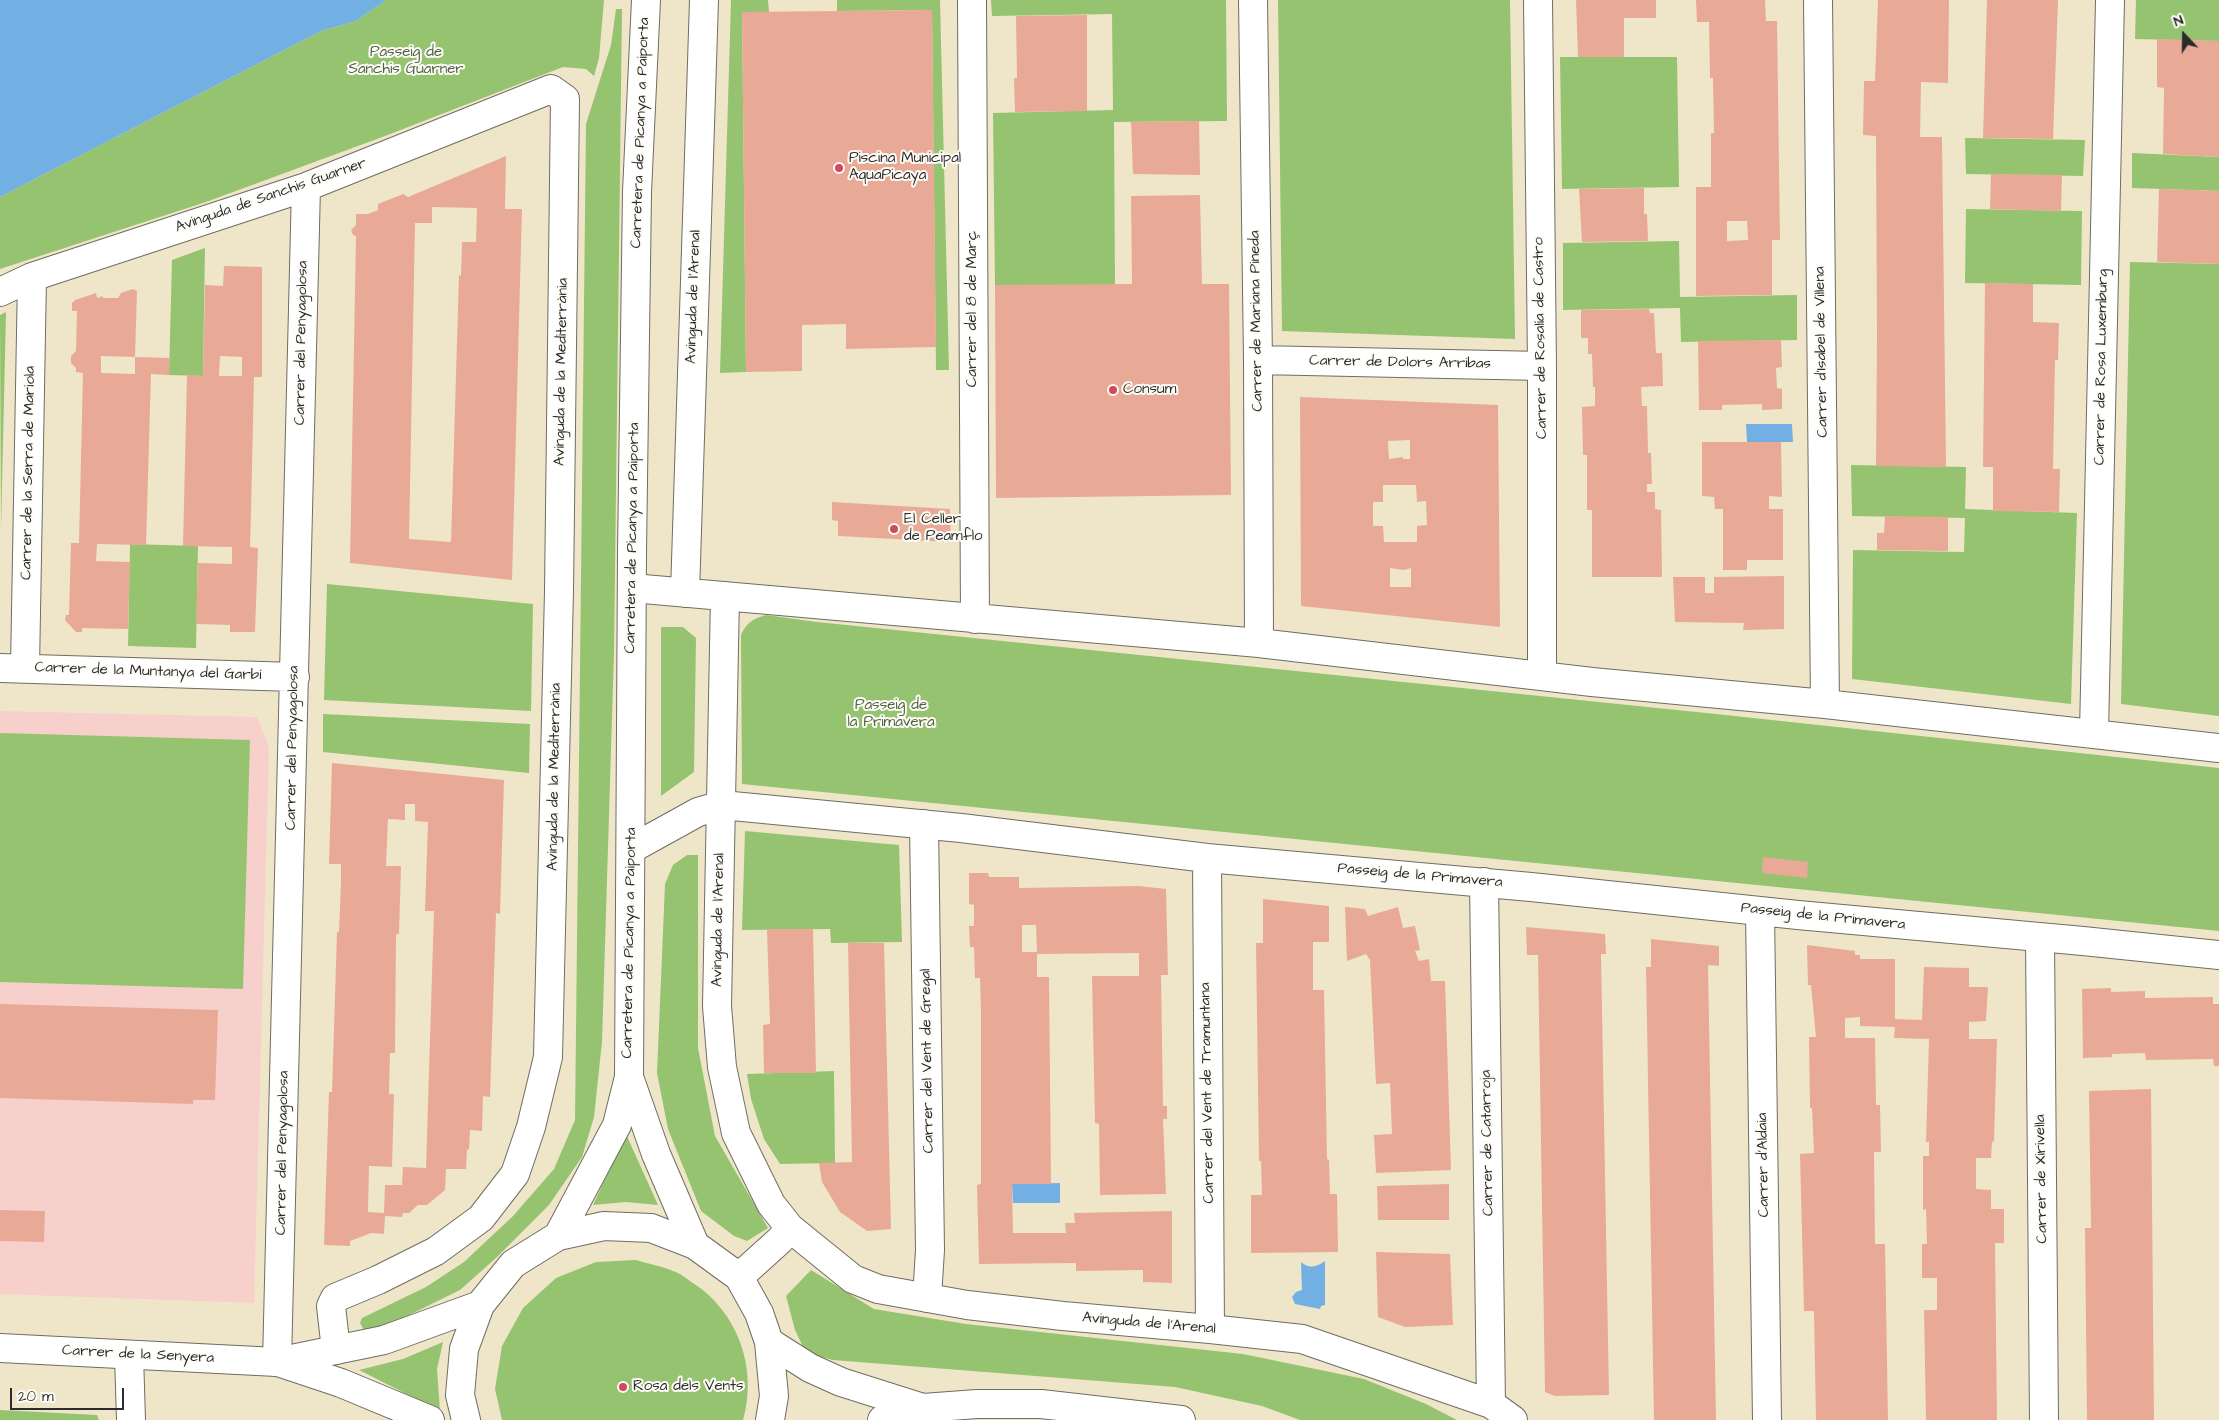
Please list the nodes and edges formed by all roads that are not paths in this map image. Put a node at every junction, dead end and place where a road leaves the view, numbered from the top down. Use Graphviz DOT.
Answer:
graph roads {
  1 [pos="646,0"];
  2 [pos="704,0"];
  3 [pos="972,0"];
  4 [pos="1253,0"];
  5 [pos="1538,0"];
  6 [pos="1818,0"];
  7 [pos="2110,0"];
  8 [pos="565,99"];
  9 [pos="306,187"];
  10 [pos="32,277"];
  11 [pos="0,292"];
  12 [pos="1258,360"];
  13 [pos="1542,366"];
  14 [pos="632,588"];
  15 [pos="684,593"];
  16 [pos="725,596"];
  17 [pos="975,619"];
  18 [pos="1259,643"];
  19 [pos="12,668"];
  20 [pos="1542,676"];
  21 [pos="295,677"];
  22 [pos="1825,704"];
  23 [pos="2094,733"];
  24 [pos="2219,748"];
  25 [pos="722,805"];
  26 [pos="924,824"];
  27 [pos="631,849"];
  28 [pos="1207,858"];
  29 [pos="1484,882"];
  30 [pos="1760,911"];
  31 [pos="2040,938"];
  32 [pos="2219,955"];
  33 [pos="629,1077"];
  34 [pos="790,1228"];
  35 [pos="558,1236"];
  36 [pos="695,1245"];
  37 [pos="739,1277"];
  38 [pos="927,1298"];
  39 [pos="480,1305"];
  40 [pos="1210,1329"];
  41 [pos="769,1342"];
  42 [pos="0,1348"];
  43 [pos="336,1350"];
  44 [pos="129,1355"];
  45 [pos="277,1362"];
  46 [pos="1491,1404"];
  47 [pos="923,1408"];
  48 [pos="386,1410"];
  49 [pos="131,1420"];
  50 [pos="430,1420"];
  51 [pos="466,1420"];
  52 [pos="770,1420"];
  53 [pos="882,1420"];
  54 [pos="1181,1420"];
  55 [pos="1513,1420"];
  56 [pos="1767,1420"];
  57 [pos="2044,1420"];
  1 -- 14 [label="street, Carretera de Picanya a Paiporta"];
  2 -- 15 [label="street, Avinguda de l'Arenal"];
  3 -- 17 [label="street, Carrer del 8 de Març"];
  4 -- 12 [label="street, Carrer de Mariana Pineda"];
  5 -- 13 [label="street, Carrer de Rosalía de Castro"];
  6 -- 22 [label="street, Carrer d'Isabel de Villena"];
  7 -- 23 [label="street, Carrer de Rosa Luxemburg"];
  8 -- 9 [label="street, Avinguda de Sanchis Guarner"];
  8 -- 43 [label="street, Avinguda de la Mediterrània"];
  9 -- 10 [label="street, Avinguda de Sanchis Guarner"];
  9 -- 21 [label="street, Carrer del Penyagolosa"];
  10 -- 11 [label="street, Avinguda de Sanchis Guarner"];
  10 -- 19 [label="street, Carrer de la Serra de Mariola"];
  12 -- 13 [label="street, Carrer de Dolors Arribas"];
  12 -- 18 [label="street, Carrer de Mariana Pineda"];
  13 -- 20 [label="street, Carrer de Rosalía de Castro"];
  14 -- 15 [label="street"];
  14 -- 27 [label="street, Carretera de Picanya a Paiporta"];
  15 -- 16 [label="street"];
  16 -- 17 [label="street"];
  16 -- 25 [label="street, Avinguda de l'Arenal"];
  17 -- 18 [label="street"];
  18 -- 20 [label="street"];
  19 -- 21 [label="street, Carrer de la Muntanya del Garbí"];
  20 -- 22 [label="street"];
  21 -- 45 [label="street, Carrer del Penyagolosa"];
  22 -- 23 [label="street"];
  23 -- 24 [label="street"];
  25 -- 26 [label="street, Passeig de la Primavera"];
  25 -- 27 [label="street, Passeig de la Primavera"];
  25 -- 34 [label="street, Avinguda de l'Arenal"];
  26 -- 28 [label="street, Passeig de la Primavera"];
  26 -- 38 [label="street, Carrer del Vent de Gregal"];
  27 -- 33 [label="street, Carretera de Picanya a Paiporta"];
  28 -- 29 [label="street, Passeig de la Primavera"];
  28 -- 40 [label="street, Carrer del Vent de Tramuntana"];
  29 -- 30 [label="street, Passeig de la Primavera"];
  29 -- 46 [label="street, Carrer de Catarroja"];
  30 -- 31 [label="street, Passeig de la Primavera"];
  30 -- 56 [label="street, Carrer d'Aldaia"];
  31 -- 32 [label="street, Passeig de la Primavera"];
  31 -- 57 [label="street, Carrer de Xirivella"];
  33 -- 35 [label="street, Carretera de Picanya a Paiporta"];
  33 -- 36 [label="street, Carretera de Picanya a Paiporta"];
  34 -- 37 [label="street"];
  34 -- 38 [label="street, Avinguda de l'Arenal"];
  35 -- 36 [label="street"];
  35 -- 39 [label="street"];
  36 -- 37 [label="street"];
  37 -- 41 [label="street"];
  38 -- 40 [label="street, Avinguda de l'Arenal"];
  39 -- 43 [label="street, Carrer de la Senyera"];
  39 -- 51 [label="street"];
  40 -- 46 [label="street, Avinguda de l'Arenal"];
  41 -- 47 [label="street"];
  41 -- 52 [label="street"];
  42 -- 44 [label="street, Carrer de la Senyera"];
  43 -- 45 [label="street, Carrer de la Senyera"];
  44 -- 45 [label="street, Carrer de la Senyera"];
  44 -- 49 [label="street"];
  45 -- 48 [label="street, Carrer de la Senyera"];
  46 -- 55 [label="street, Avinguda de l'Arenal"];
  47 -- 53 [label="street"];
  47 -- 54 [label="street"];
  48 -- 50 [label="street, Carrer de la Senyera"];
}
